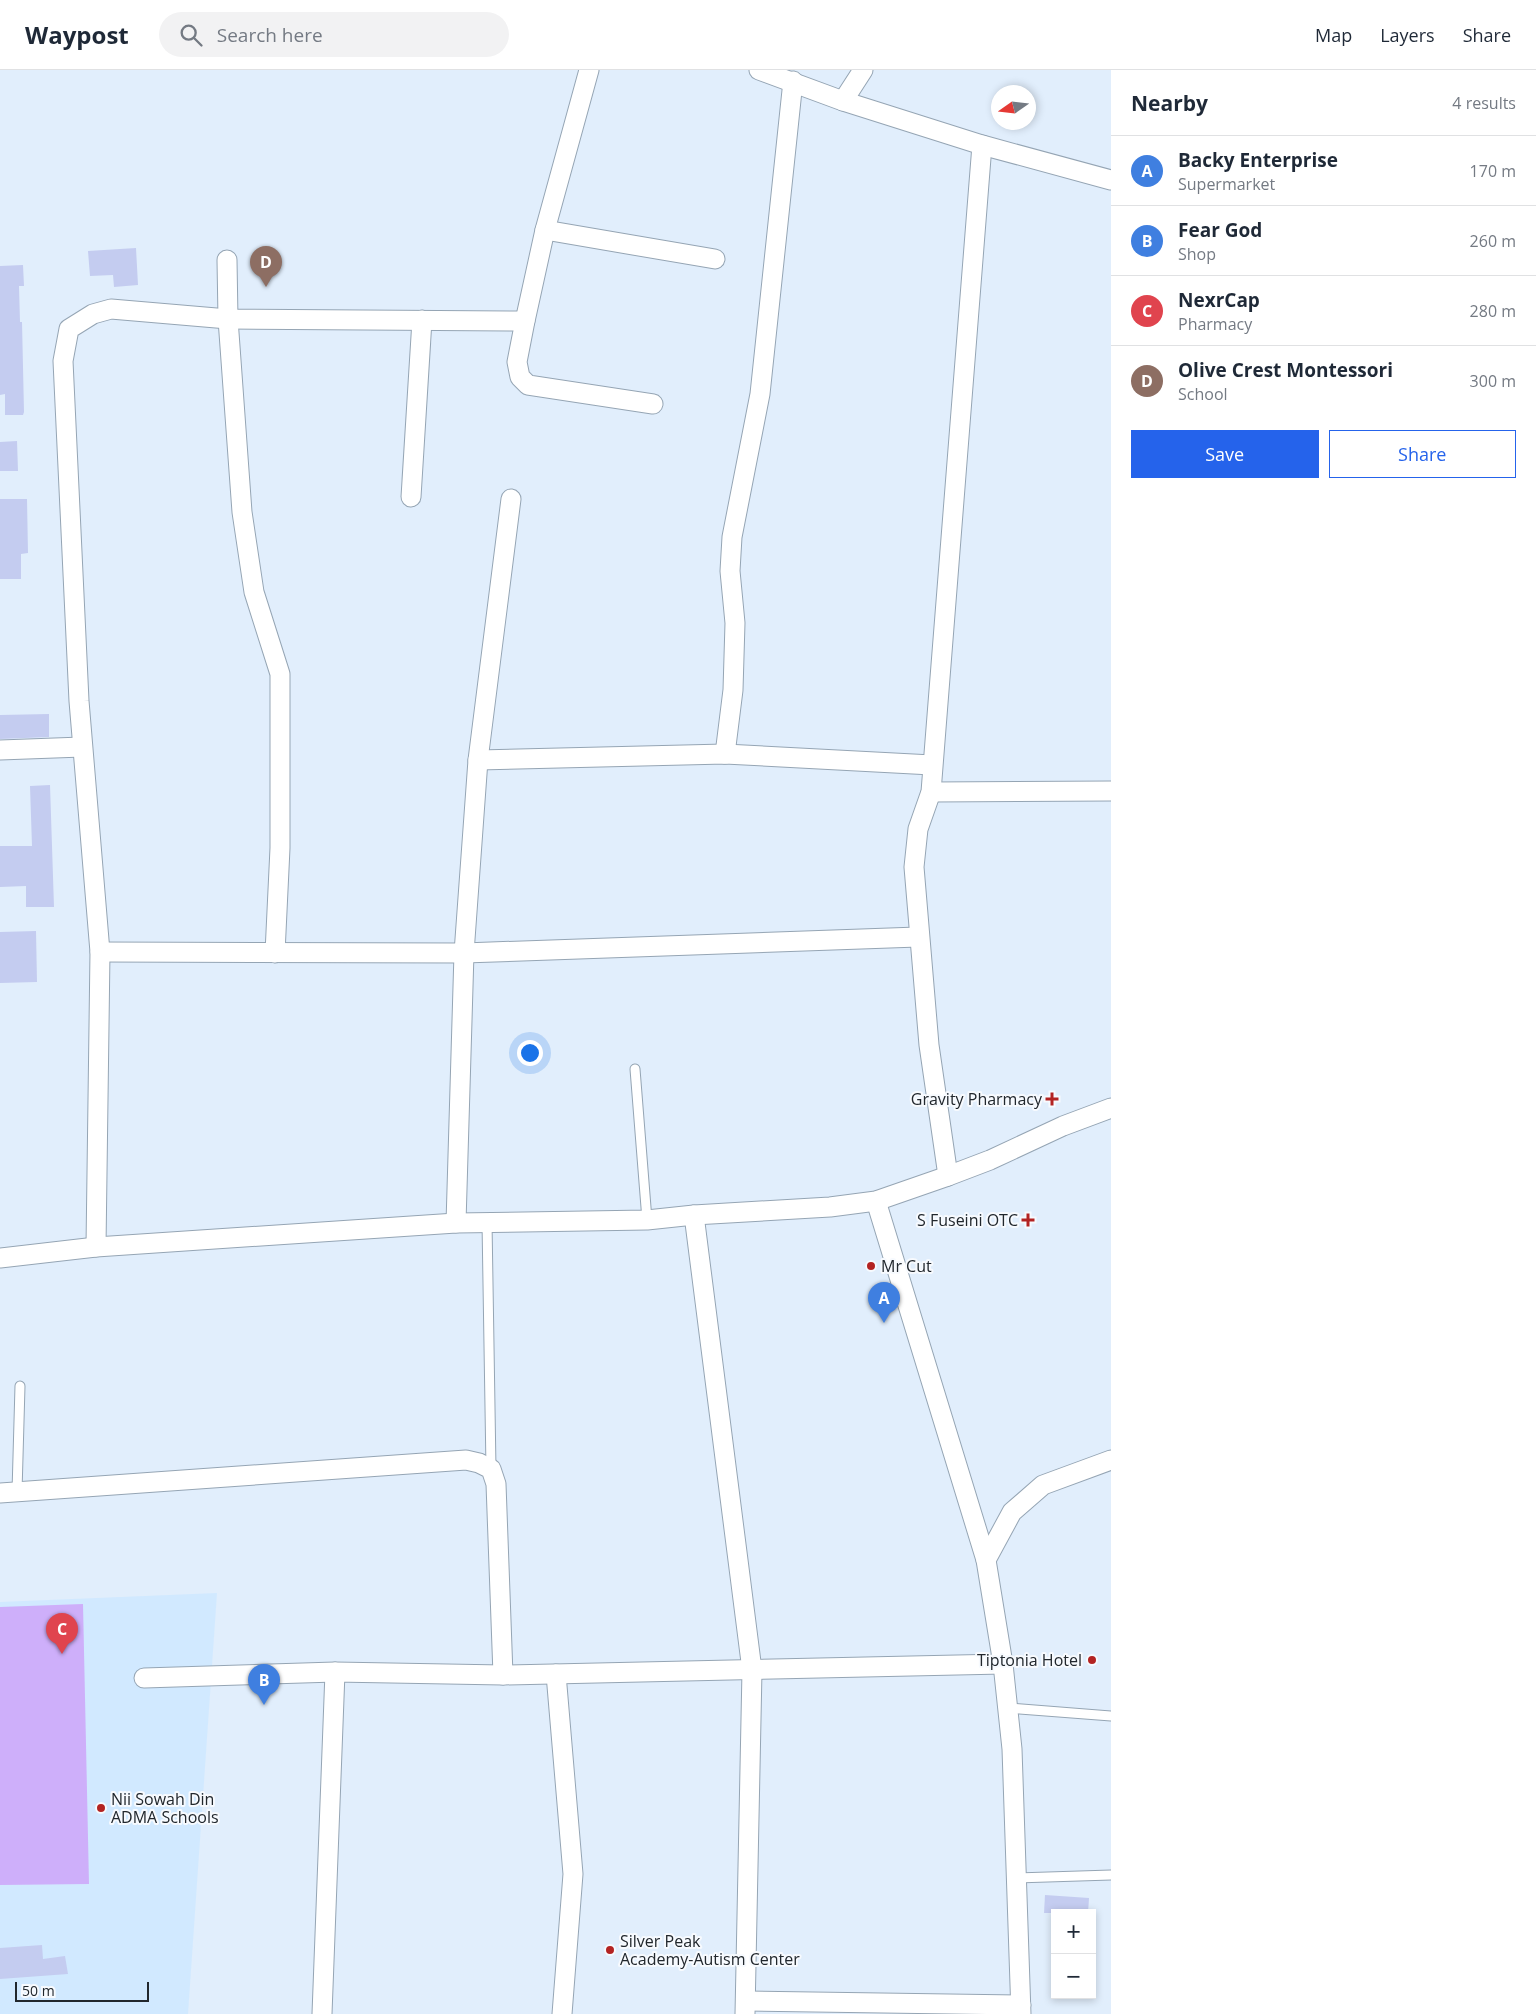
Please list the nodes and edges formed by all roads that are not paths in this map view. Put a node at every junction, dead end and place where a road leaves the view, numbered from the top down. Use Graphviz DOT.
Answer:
graph roads {
  1 [pos="589,70"];
  2 [pos="759,70"];
  3 [pos="863,70"];
  4 [pos="794,82"];
  5 [pos="843,101"];
  6 [pos="982,145"];
  7 [pos="1111,180"];
  8 [pos="545,230"];
  9 [pos="715,259"];
  10 [pos="227,260"];
  11 [pos="228,319"];
  12 [pos="422,320"];
  13 [pos="524,321"];
  14 [pos="653,404"];
  15 [pos="410,497"];
  16 [pos="511,499"];
  17 [pos="82,747"];
  18 [pos="0,750"];
  19 [pos="725,754"];
  20 [pos="478,760"];
  21 [pos="932,765"];
  22 [pos="1111,791"];
  23 [pos="931,792"];
  24 [pos="918,937"];
  25 [pos="100,952"];
  26 [pos="464,953"];
  27 [pos="275,954"];
  28 [pos="635,1069"];
  29 [pos="1111,1108"];
  30 [pos="948,1176"];
  31 [pos="876,1201"];
  32 [pos="694,1215"];
  33 [pos="647,1220"];
  34 [pos="487,1222"];
  35 [pos="456,1223"];
  36 [pos="96,1247"];
  37 [pos="0,1258"];
  38 [pos="20,1386"];
  39 [pos="1111,1460"];
  40 [pos="491,1469"];
  41 [pos="8,1492"];
  42 [pos="986,1560"];
  43 [pos="1003,1664"];
  44 [pos="752,1670"];
  45 [pos="334,1672"];
  46 [pos="556,1674"];
  47 [pos="503,1675"];
  48 [pos="144,1678"];
  49 [pos="1008,1708"];
  50 [pos="1111,1716"];
  51 [pos="1111,1875"];
  52 [pos="1016,1878"];
  53 [pos="746,2007"];
  54 [pos="1021,2009"];
  55 [pos="322,2014"];
  56 [pos="562,2014"];
  1 -- 8 [label="street"];
  2 -- 4 [label="street"];
  3 -- 5 [label="street"];
  4 -- 5 [label="street"];
  4 -- 19 [label="street"];
  5 -- 6 [label="street"];
  6 -- 7 [label="street"];
  6 -- 21 [label="street"];
  8 -- 9 [label="street"];
  8 -- 13 [label="street"];
  10 -- 11 [label="street"];
  11 -- 12 [label="street"];
  11 -- 17 [label="street"];
  11 -- 27 [label="street"];
  12 -- 13 [label="street"];
  12 -- 15 [label="street"];
  13 -- 14 [label="street"];
  16 -- 20 [label="street"];
  17 -- 18 [label="street"];
  17 -- 25 [label="street"];
  19 -- 20 [label="street"];
  19 -- 21 [label="street"];
  20 -- 26 [label="street"];
  21 -- 23 [label="street"];
  22 -- 23 [label="street"];
  23 -- 24 [label="street"];
  24 -- 26 [label="street"];
  24 -- 30 [label="street"];
  25 -- 27 [label="street"];
  25 -- 36 [label="street"];
  26 -- 27 [label="street"];
  26 -- 35 [label="street"];
  28 -- 33 [label="lane"];
  29 -- 30 [label="street"];
  30 -- 31 [label="street"];
  31 -- 32 [label="street"];
  31 -- 42 [label="street"];
  32 -- 33 [label="street"];
  32 -- 44 [label="street"];
  33 -- 34 [label="street"];
  34 -- 35 [label="street"];
  34 -- 40 [label="lane"];
  35 -- 36 [label="street"];
  36 -- 37 [label="street"];
  38 -- 41 [label="lane"];
  39 -- 42 [label="street"];
  40 -- 41 [label="street"];
  40 -- 47 [label="street"];
  42 -- 43 [label="street"];
  43 -- 44 [label="street"];
  43 -- 49 [label="street"];
  44 -- 46 [label="street"];
  44 -- 53 [label="street"];
  45 -- 47 [label="street"];
  45 -- 48 [label="street"];
  45 -- 55 [label="street"];
  46 -- 47 [label="street"];
  46 -- 56 [label="street"];
  49 -- 50 [label="lane"];
  49 -- 52 [label="street"];
  51 -- 52 [label="lane"];
  52 -- 54 [label="street"];
  53 -- 54 [label="street"];
}
